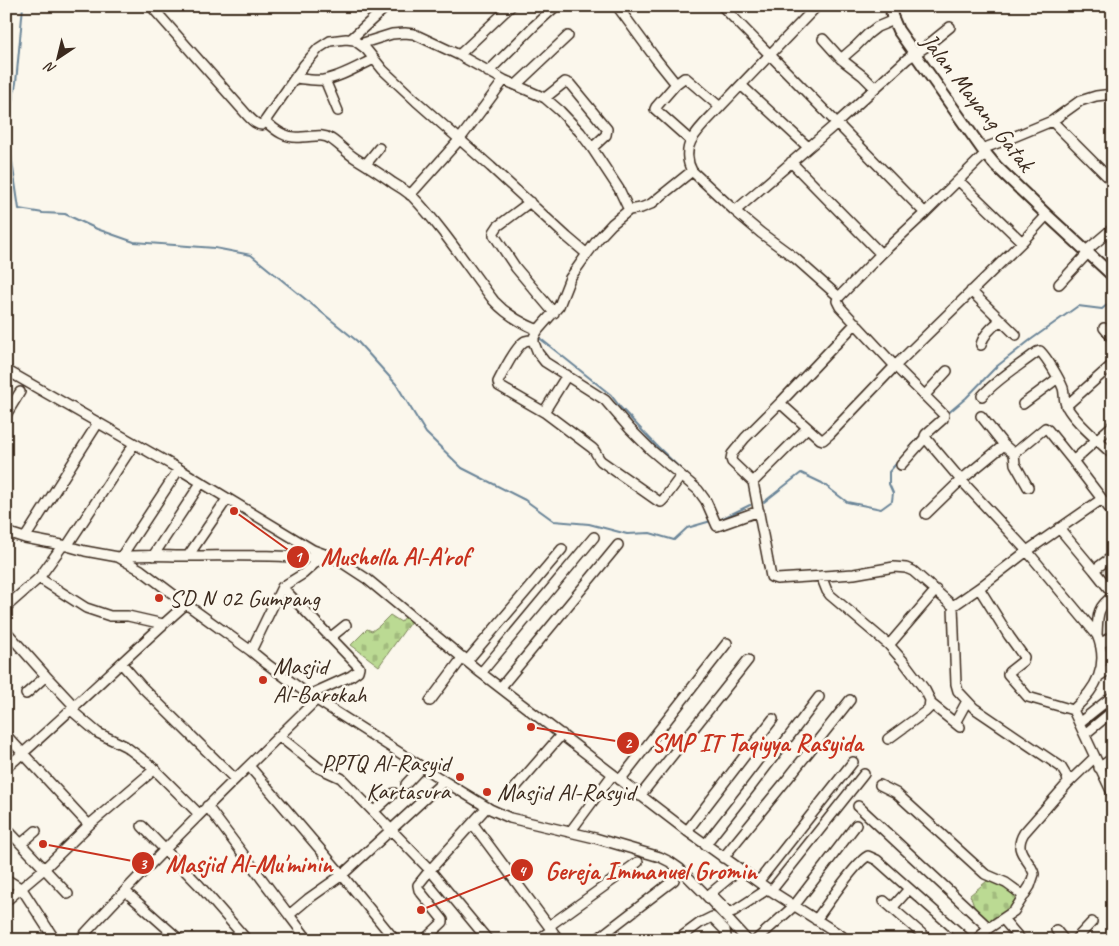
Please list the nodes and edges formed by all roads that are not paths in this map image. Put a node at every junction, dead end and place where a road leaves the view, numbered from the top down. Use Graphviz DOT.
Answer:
graph roads {
  1 [pos="151,6"];
  2 [pos="387,6"];
  3 [pos="511,6"];
  4 [pos="556,6"];
  5 [pos="617,6"];
  6 [pos="722,6"];
  7 [pos="817,6"];
  8 [pos="891,6"];
  9 [pos="894,20"];
  10 [pos="950,27"];
  11 [pos="568,36"];
  12 [pos="351,39"];
  13 [pos="823,39"];
  14 [pos="360,44"];
  15 [pos="915,54"];
  16 [pos="459,55"];
  17 [pos="770,55"];
  18 [pos="374,59"];
  19 [pos="840,59"];
  20 [pos="488,72"];
  21 [pos="295,78"];
  22 [pos="325,80"];
  23 [pos="504,80"];
  24 [pos="676,84"];
  25 [pos="516,85"];
  26 [pos="740,85"];
  27 [pos="875,88"];
  28 [pos="1113,94"];
  29 [pos="545,98"];
  30 [pos="720,107"];
  31 [pos="338,111"];
  32 [pos="1052,121"];
  33 [pos="264,123"];
  34 [pos="837,123"];
  35 [pos="460,139"];
  36 [pos="691,142"];
  37 [pos="379,148"];
  38 [pos="592,148"];
  39 [pos="808,148"];
  40 [pos="984,151"];
  41 [pos="791,162"];
  42 [pos="366,164"];
  43 [pos="692,170"];
  44 [pos="958,181"];
  45 [pos="1113,182"];
  46 [pos="410,195"];
  47 [pos="530,202"];
  48 [pos="629,210"];
  49 [pos="735,211"];
  50 [pos="925,213"];
  51 [pos="1047,215"];
  52 [pos="1113,228"];
  53 [pos="1022,242"];
  54 [pos="1087,252"];
  55 [pos="587,254"];
  56 [pos="881,254"];
  57 [pos="1113,276"];
  58 [pos="1059,284"];
  59 [pos="971,291"];
  60 [pos="838,296"];
  61 [pos="554,312"];
  62 [pos="1001,320"];
  63 [pos="856,323"];
  64 [pos="1104,328"];
  65 [pos="535,335"];
  66 [pos="1016,335"];
  67 [pos="1113,339"];
  68 [pos="981,345"];
  69 [pos="1113,364"];
  70 [pos="895,366"];
  71 [pos="6,370"];
  72 [pos="948,371"];
  73 [pos="567,376"];
  74 [pos="1058,378"];
  75 [pos="20,392"];
  76 [pos="925,395"];
  77 [pos="982,396"];
  78 [pos="780,403"];
  79 [pos="1024,404"];
  80 [pos="1066,406"];
  81 [pos="544,412"];
  82 [pos="6,415"];
  83 [pos="981,416"];
  84 [pos="98,423"];
  85 [pos="1113,425"];
  86 [pos="807,428"];
  87 [pos="926,437"];
  88 [pos="1097,439"];
  89 [pos="134,444"];
  90 [pos="1004,445"];
  91 [pos="1014,453"];
  92 [pos="1113,455"];
  93 [pos="1073,461"];
  94 [pos="901,466"];
  95 [pos="178,469"];
  96 [pos="681,476"];
  97 [pos="961,480"];
  98 [pos="753,482"];
  99 [pos="201,483"];
  100 [pos="1028,487"];
  101 [pos="227,499"];
  102 [pos="1102,499"];
  103 [pos="759,511"];
  104 [pos="1113,513"];
  105 [pos="926,514"];
  106 [pos="1059,528"];
  107 [pos="6,532"];
  108 [pos="594,537"];
  109 [pos="25,538"];
  110 [pos="65,545"];
  111 [pos="618,545"];
  112 [pos="562,549"];
  113 [pos="1027,551"];
  114 [pos="153,556"];
  115 [pos="188,556"];
  116 [pos="323,556"];
  117 [pos="1113,556"];
  118 [pos="119,557"];
  119 [pos="1094,570"];
  120 [pos="821,576"];
  121 [pos="39,578"];
  122 [pos="282,587"];
  123 [pos="936,590"];
  124 [pos="974,592"];
  125 [pos="1113,595"];
  126 [pos="186,604"];
  127 [pos="6,606"];
  128 [pos="953,606"];
  129 [pos="163,624"];
  130 [pos="346,625"];
  131 [pos="6,632"];
  132 [pos="1113,635"];
  133 [pos="331,637"];
  134 [pos="1099,639"];
  135 [pos="727,643"];
  136 [pos="889,645"];
  137 [pos="251,651"];
  138 [pos="465,659"];
  139 [pos="748,660"];
  140 [pos="121,663"];
  141 [pos="1113,667"];
  142 [pos="482,673"];
  143 [pos="46,676"];
  144 [pos="1099,676"];
  145 [pos="501,687"];
  146 [pos="26,694"];
  147 [pos="1113,696"];
  148 [pos="819,697"];
  149 [pos="312,698"];
  150 [pos="850,700"];
  151 [pos="430,701"];
  152 [pos="967,701"];
  153 [pos="930,703"];
  154 [pos="73,708"];
  155 [pos="1073,710"];
  156 [pos="1113,711"];
  157 [pos="773,719"];
  158 [pos="1079,723"];
  159 [pos="6,734"];
  160 [pos="562,734"];
  161 [pos="1085,734"];
  162 [pos="279,736"];
  163 [pos="888,739"];
  164 [pos="24,753"];
  165 [pos="1095,757"];
  166 [pos="1113,758"];
  167 [pos="854,762"];
  168 [pos="249,766"];
  169 [pos="422,767"];
  170 [pos="6,768"];
  171 [pos="1099,768"];
  172 [pos="155,770"];
  173 [pos="864,774"];
  174 [pos="616,777"];
  175 [pos="235,779"];
  176 [pos="1071,781"];
  177 [pos="441,783"];
  178 [pos="406,784"];
  179 [pos="880,785"];
  180 [pos="515,788"];
  181 [pos="1111,788"];
  182 [pos="394,793"];
  183 [pos="640,796"];
  184 [pos="207,806"];
  185 [pos="858,806"];
  186 [pos="485,810"];
  187 [pos="374,811"];
  188 [pos="199,814"];
  189 [pos="473,824"];
  190 [pos="89,825"];
  191 [pos="856,825"];
  192 [pos="142,826"];
  193 [pos="6,828"];
  194 [pos="391,830"];
  195 [pos="36,831"];
  196 [pos="687,831"];
  197 [pos="570,832"];
  198 [pos="21,844"];
  199 [pos="705,845"];
  200 [pos="165,850"];
  201 [pos="723,858"];
  202 [pos="638,862"];
  203 [pos="44,869"];
  204 [pos="430,870"];
  205 [pos="740,870"];
  206 [pos="342,875"];
  207 [pos="6,879"];
  208 [pos="674,880"];
  209 [pos="758,882"];
  210 [pos="22,888"];
  211 [pos="909,889"];
  212 [pos="770,890"];
  213 [pos="125,891"];
  214 [pos="68,894"];
  215 [pos="1024,896"];
  216 [pos="6,901"];
  217 [pos="884,901"];
  218 [pos="794,906"];
  219 [pos="892,908"];
  220 [pos="289,915"];
  221 [pos="1003,919"];
  222 [pos="816,920"];
  223 [pos="1092,922"];
  224 [pos="550,928"];
  225 [pos="989,928"];
  226 [pos="1056,930"];
  227 [pos="55,940"];
  228 [pos="79,940"];
  229 [pos="180,940"];
  230 [pos="247,940"];
  231 [pos="308,940"];
  232 [pos="394,940"];
  233 [pos="424,940"];
  234 [pos="488,940"];
  235 [pos="537,940"];
  236 [pos="560,940"];
  237 [pos="596,940"];
  238 [pos="677,940"];
  239 [pos="724,940"];
  240 [pos="747,940"];
  241 [pos="756,940"];
  242 [pos="845,940"];
  243 [pos="929,940"];
  244 [pos="967,940"];
  245 [pos="976,940"];
  246 [pos="1022,940"];
  247 [pos="1064,940"];
  248 [pos="1075,940"];
  1 -- 33 [label="street"];
  2 -- 12 [label="street"];
  3 -- 16 [label="street"];
  4 -- 20 [label="street"];
  5 -- 24 [label="street"];
  6 -- 17 [label="street"];
  7 -- 17 [label="street"];
  8 -- 9 [label="street, Jalan Mayang Gatak"];
  9 -- 15 [label="street, Jalan Mayang Gatak"];
  9 -- 19 [label="street"];
  10 -- 15 [label="street"];
  11 -- 25 [label="street"];
  12 -- 14 [label="street"];
  12 -- 21 [label="street"];
  13 -- 19 [label="street"];
  14 -- 16 [label="street"];
  14 -- 18 [label="street"];
  15 -- 27 [label="street"];
  15 -- 40 [label="street, Jalan Mayang Gatak"];
  16 -- 20 [label="street"];
  17 -- 26 [label="street"];
  17 -- 34 [label="street"];
  18 -- 22 [label="street"];
  18 -- 35 [label="street"];
  19 -- 27 [label="street"];
  20 -- 23 [label="street"];
  21 -- 22 [label="street"];
  21 -- 33 [label="street"];
  22 -- 31 [label="street"];
  23 -- 25 [label="street"];
  23 -- 35 [label="street"];
  24 -- 30 [label="street"];
  24 -- 36 [label="street"];
  25 -- 29 [label="street"];
  26 -- 30 [label="street"];
  26 -- 39 [label="street"];
  27 -- 34 [label="street"];
  28 -- 32 [label="street"];
  29 -- 38 [label="street"];
  29 -- 38 [label="street"];
  30 -- 36 [label="street"];
  32 -- 40 [label="street"];
  32 -- 45 [label="street"];
  33 -- 42 [label="street"];
  34 -- 39 [label="street"];
  34 -- 50 [label="street"];
  35 -- 46 [label="street"];
  35 -- 47 [label="street"];
  36 -- 43 [label="street"];
  37 -- 42 [label="street"];
  38 -- 48 [label="street"];
  39 -- 41 [label="street"];
  40 -- 44 [label="street"];
  40 -- 51 [label="street, Jalan Mayang Gatak"];
  41 -- 49 [label="street"];
  41 -- 56 [label="street"];
  42 -- 46 [label="street"];
  43 -- 48 [label="street"];
  43 -- 49 [label="street"];
  44 -- 50 [label="street"];
  44 -- 53 [label="street"];
  46 -- 65 [label="street"];
  47 -- 55 [label="street"];
  47 -- 61 [label="street"];
  48 -- 55 [label="street"];
  49 -- 60 [label="street"];
  50 -- 56 [label="street"];
  51 -- 53 [label="street"];
  51 -- 54 [label="street, Jalan Mayang Gatak"];
  52 -- 54 [label="street"];
  53 -- 59 [label="street"];
  54 -- 57 [label="street, Jalan Mayang Gatak"];
  54 -- 58 [label="street"];
  55 -- 61 [label="street"];
  56 -- 60 [label="street"];
  59 -- 62 [label="street"];
  59 -- 70 [label="street"];
  60 -- 63 [label="street"];
  61 -- 65 [label="street"];
  62 -- 66 [label="street"];
  62 -- 68 [label="street"];
  63 -- 70 [label="street"];
  63 -- 78 [label="street"];
  64 -- 67 [label="street"];
  65 -- 73 [label="street"];
  65 -- 81 [label="street"];
  69 -- 80 [label="street"];
  70 -- 76 [label="street"];
  70 -- 86 [label="street"];
  71 -- 84 [label="street"];
  72 -- 76 [label="street"];
  73 -- 81 [label="street"];
  73 -- 96 [label="street"];
  74 -- 77 [label="street"];
  74 -- 79 [label="street"];
  74 -- 80 [label="street"];
  75 -- 82 [label="street"];
  76 -- 87 [label="street"];
  78 -- 86 [label="street"];
  78 -- 98 [label="street"];
  80 -- 88 [label="street"];
  81 -- 96 [label="street"];
  83 -- 90 [label="street"];
  84 -- 89 [label="street"];
  84 -- 109 [label="street"];
  85 -- 88 [label="street"];
  86 -- 98 [label="street"];
  87 -- 94 [label="street"];
  87 -- 97 [label="street"];
  88 -- 92 [label="street"];
  88 -- 93 [label="street"];
  89 -- 95 [label="street"];
  89 -- 110 [label="street"];
  90 -- 91 [label="street"];
  90 -- 97 [label="street"];
  91 -- 93 [label="street"];
  91 -- 100 [label="street"];
  93 -- 102 [label="street"];
  95 -- 99 [label="street"];
  95 -- 118 [label="street"];
  96 -- 103 [label="street"];
  97 -- 105 [label="street"];
  97 -- 113 [label="street"];
  98 -- 103 [label="street"];
  99 -- 101 [label="street"];
  99 -- 114 [label="street"];
  101 -- 115 [label="street"];
  101 -- 116 [label="street"];
  102 -- 104 [label="street"];
  102 -- 106 [label="street"];
  103 -- 120 [label="street"];
  106 -- 113 [label="street"];
  106 -- 119 [label="street"];
  107 -- 109 [label="street"];
  108 -- 142 [label="street"];
  109 -- 110 [label="street"];
  110 -- 118 [label="street"];
  110 -- 121 [label="street"];
  111 -- 145 [label="street"];
  112 -- 138 [label="street"];
  113 -- 124 [label="street"];
  113 -- 134 [label="street"];
  114 -- 115 [label="street"];
  114 -- 118 [label="street"];
  115 -- 116 [label="street"];
  116 -- 122 [label="street"];
  116 -- 138 [label="street"];
  117 -- 119 [label="street"];
  118 -- 126 [label="street"];
  119 -- 125 [label="street"];
  120 -- 123 [label="street"];
  120 -- 136 [label="street"];
  121 -- 127 [label="street"];
  121 -- 129 [label="street"];
  122 -- 133 [label="street"];
  122 -- 137 [label="street"];
  123 -- 128 [label="street"];
  123 -- 136 [label="street"];
  124 -- 128 [label="street"];
  124 -- 155 [label="street"];
  125 -- 134 [label="street"];
  126 -- 129 [label="street"];
  126 -- 137 [label="street"];
  128 -- 152 [label="street"];
  129 -- 140 [label="street"];
  130 -- 133 [label="street"];
  131 -- 143 [label="street"];
  132 -- 134 [label="street"];
  133 -- 149 [label="street"];
  134 -- 144 [label="street"];
  135 -- 174 [label="street"];
  136 -- 153 [label="street"];
  137 -- 149 [label="street"];
  138 -- 142 [label="street"];
  138 -- 151 [label="street"];
  139 -- 183 [label="street"];
  140 -- 154 [label="street"];
  140 -- 175 [label="street"];
  141 -- 144 [label="street"];
  142 -- 145 [label="street"];
  143 -- 146 [label="street"];
  143 -- 154 [label="street"];
  144 -- 155 [label="street"];
  145 -- 160 [label="street"];
  147 -- 158 [label="street"];
  148 -- 199 [label="street"];
  149 -- 162 [label="street"];
  149 -- 169 [label="street"];
  150 -- 201 [label="street"];
  152 -- 153 [label="street"];
  152 -- 176 [label="street"];
  153 -- 163 [label="street"];
  154 -- 164 [label="street"];
  154 -- 172 [label="street"];
  155 -- 158 [label="street"];
  156 -- 161 [label="street"];
  157 -- 196 [label="street"];
  158 -- 161 [label="street"];
  159 -- 164 [label="street"];
  160 -- 174 [label="street"];
  160 -- 180 [label="street"];
  161 -- 165 [label="street"];
  162 -- 168 [label="street"];
  162 -- 187 [label="street"];
  164 -- 170 [label="street"];
  164 -- 190 [label="street"];
  165 -- 171 [label="street"];
  165 -- 176 [label="street"];
  166 -- 171 [label="street"];
  167 -- 209 [label="street"];
  168 -- 175 [label="street"];
  168 -- 206 [label="street"];
  169 -- 177 [label="street"];
  169 -- 178 [label="street"];
  171 -- 181 [label="street"];
  172 -- 188 [label="street"];
  172 -- 190 [label="street"];
  173 -- 212 [label="street"];
  174 -- 183 [label="street"];
  174 -- 197 [label="street"];
  175 -- 184 [label="street"];
  176 -- 215 [label="street"];
  177 -- 186 [label="street"];
  177 -- 194 [label="street"];
  179 -- 215 [label="street"];
  182 -- 187 [label="street"];
  183 -- 196 [label="street"];
  184 -- 188 [label="street"];
  184 -- 220 [label="street"];
  185 -- 225 [label="street"];
  186 -- 189 [label="street"];
  186 -- 197 [label="street"];
  187 -- 194 [label="street"];
  188 -- 200 [label="street"];
  189 -- 204 [label="street"];
  189 -- 224 [label="street"];
  190 -- 203 [label="street"];
  191 -- 218 [label="street"];
  192 -- 200 [label="street"];
  193 -- 198 [label="street"];
  194 -- 204 [label="street"];
  194 -- 206 [label="street"];
  195 -- 198 [label="street"];
  196 -- 199 [label="street"];
  197 -- 240 [label="street"];
  198 -- 203 [label="street"];
  199 -- 201 [label="street"];
  200 -- 213 [label="street"];
  200 -- 230 [label="street"];
  201 -- 205 [label="street"];
  202 -- 224 [label="street"];
  203 -- 210 [label="street"];
  203 -- 214 [label="street"];
  204 -- 233 [label="street"];
  204 -- 234 [label="street"];
  205 -- 209 [label="street"];
  205 -- 212 [label="street"];
  206 -- 220 [label="street"];
  206 -- 232 [label="street"];
  207 -- 210 [label="street"];
  208 -- 237 [label="street"];
  209 -- 212 [label="street"];
  210 -- 216 [label="street"];
  210 -- 227 [label="street"];
  211 -- 219 [label="street"];
  211 -- 222 [label="street"];
  211 -- 244 [label="street"];
  212 -- 218 [label="street"];
  213 -- 228 [label="street"];
  213 -- 229 [label="street"];
  215 -- 221 [label="street"];
  217 -- 219 [label="street"];
  218 -- 222 [label="street"];
  218 -- 241 [label="street"];
  219 -- 243 [label="street"];
  220 -- 231 [label="street"];
  221 -- 225 [label="street"];
  221 -- 246 [label="street"];
  222 -- 242 [label="street"];
  223 -- 248 [label="street"];
  224 -- 235 [label="street"];
  224 -- 236 [label="street"];
  225 -- 245 [label="street"];
  226 -- 247 [label="street"];
  238 -- 239 [label="street"];
}
